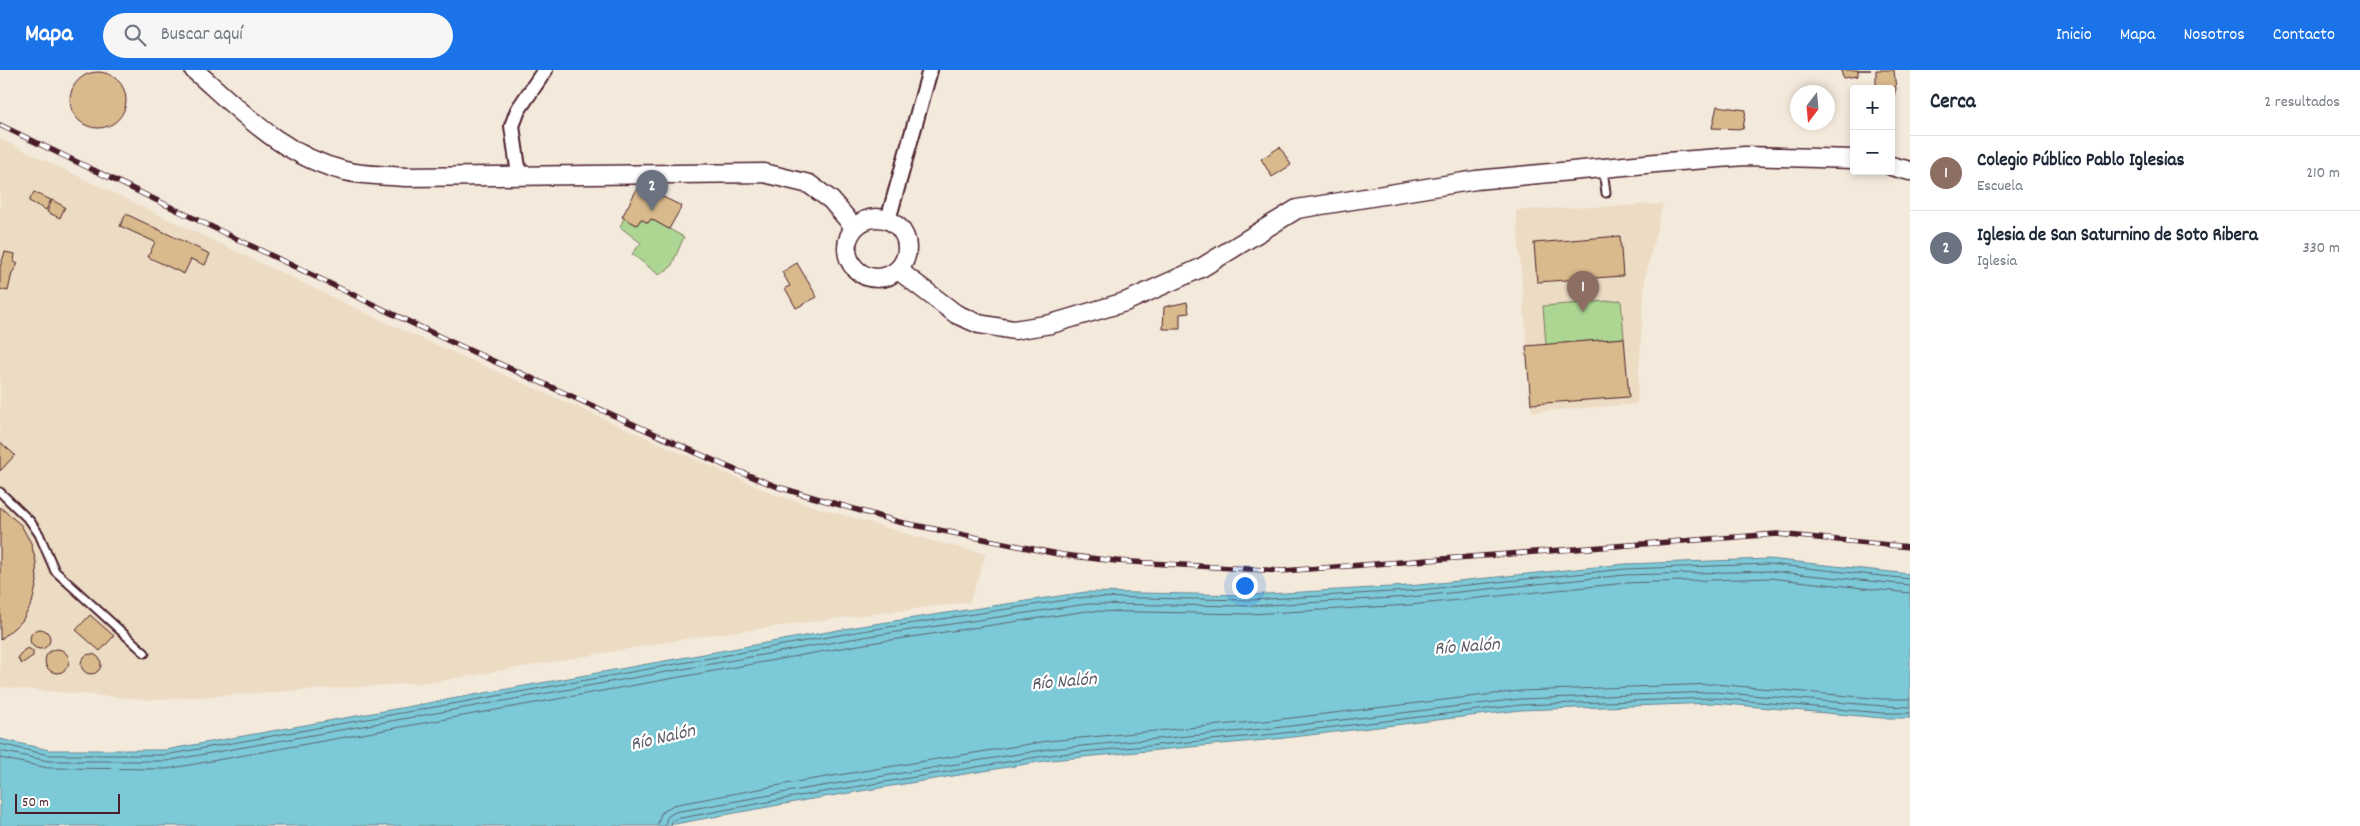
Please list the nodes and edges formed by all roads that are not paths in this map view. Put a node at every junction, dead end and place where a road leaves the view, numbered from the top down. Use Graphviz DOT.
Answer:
graph roads {
  1 [pos="194,70"];
  2 [pos="545,70"];
  3 [pos="930,70"];
  4 [pos="1850,159"];
  5 [pos="1895,167"];
  6 [pos="1603,169"];
  7 [pos="1910,171"];
  8 [pos="519,176"];
  9 [pos="1606,193"];
  10 [pos="888,220"];
  11 [pos="854,227"];
  12 [pos="898,270"];
  13 [pos="0,492"];
  14 [pos="145,653"];
  1 -- 8 [label="street"];
  2 -- 8 [label="street"];
  3 -- 10 [label="street"];
  4 -- 6 [label="street"];
  5 -- 7 [label="street"];
  6 -- 9 [label="lane"];
  6 -- 12 [label="street"];
  8 -- 11 [label="street"];
  10 -- 11 [label="street"];
  10 -- 12 [label="street"];
  11 -- 12 [label="street"];
  13 -- 14 [label="lane"];
}
